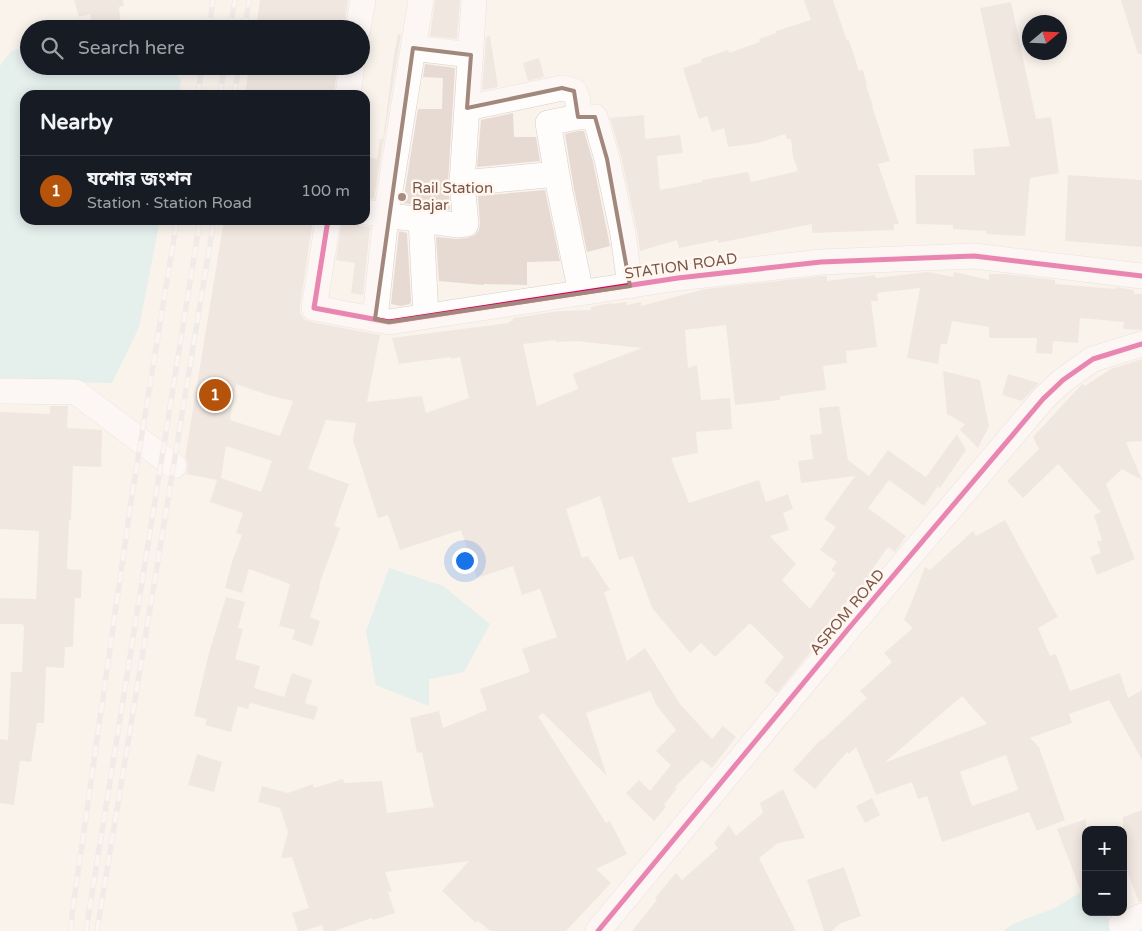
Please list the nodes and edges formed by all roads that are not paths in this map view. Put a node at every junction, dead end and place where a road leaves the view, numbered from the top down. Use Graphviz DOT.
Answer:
graph roads {
  1 [pos="363,0"];
  2 [pos="421,0"];
  3 [pos="474,0"];
  4 [pos="360,20"];
  5 [pos="413,48"];
  6 [pos="471,55"];
  7 [pos="351,75"];
  8 [pos="349,90"];
  9 [pos="467,108"];
  10 [pos="578,117"];
  11 [pos="557,174"];
  12 [pos="462,183"];
  13 [pos="376,214"];
  14 [pos="422,220"];
  15 [pos="327,225"];
  16 [pos="1142,276"];
  17 [pos="630,286"];
  18 [pos="581,293"];
  19 [pos="426,316"];
  20 [pos="375,319"];
  21 [pos="1142,344"];
  22 [pos="0,391"];
  23 [pos="174,466"];
  24 [pos="1142,916"];
  25 [pos="598,931"];
  26 [pos="1124,931"];
  1 -- 4 [label="street"];
  2 -- 5 [label="street"];
  3 -- 6 [label="street"];
  5 -- 6 [label="street"];
  5 -- 13 [label="street"];
  6 -- 9 [label="street"];
  7 -- 8 [label="street"];
  9 -- 10 [label="street"];
  9 -- 12 [label="street"];
  10 -- 11 [label="street"];
  10 -- 17 [label="street"];
  11 -- 12 [label="street"];
  11 -- 18 [label="street"];
  12 -- 14 [label="street"];
  13 -- 14 [label="street"];
  13 -- 20 [label="street"];
  14 -- 19 [label="street"];
  15 -- 20 [label="street, STATION ROAD"];
  16 -- 17 [label="street, STATION ROAD"];
  17 -- 18 [label="street, STATION ROAD"];
  18 -- 19 [label="street, STATION ROAD"];
  19 -- 20 [label="street, STATION ROAD"];
  21 -- 25 [label="street, ASROM ROAD"];
  22 -- 23 [label="street"];
  24 -- 26 [label="street"];
}
